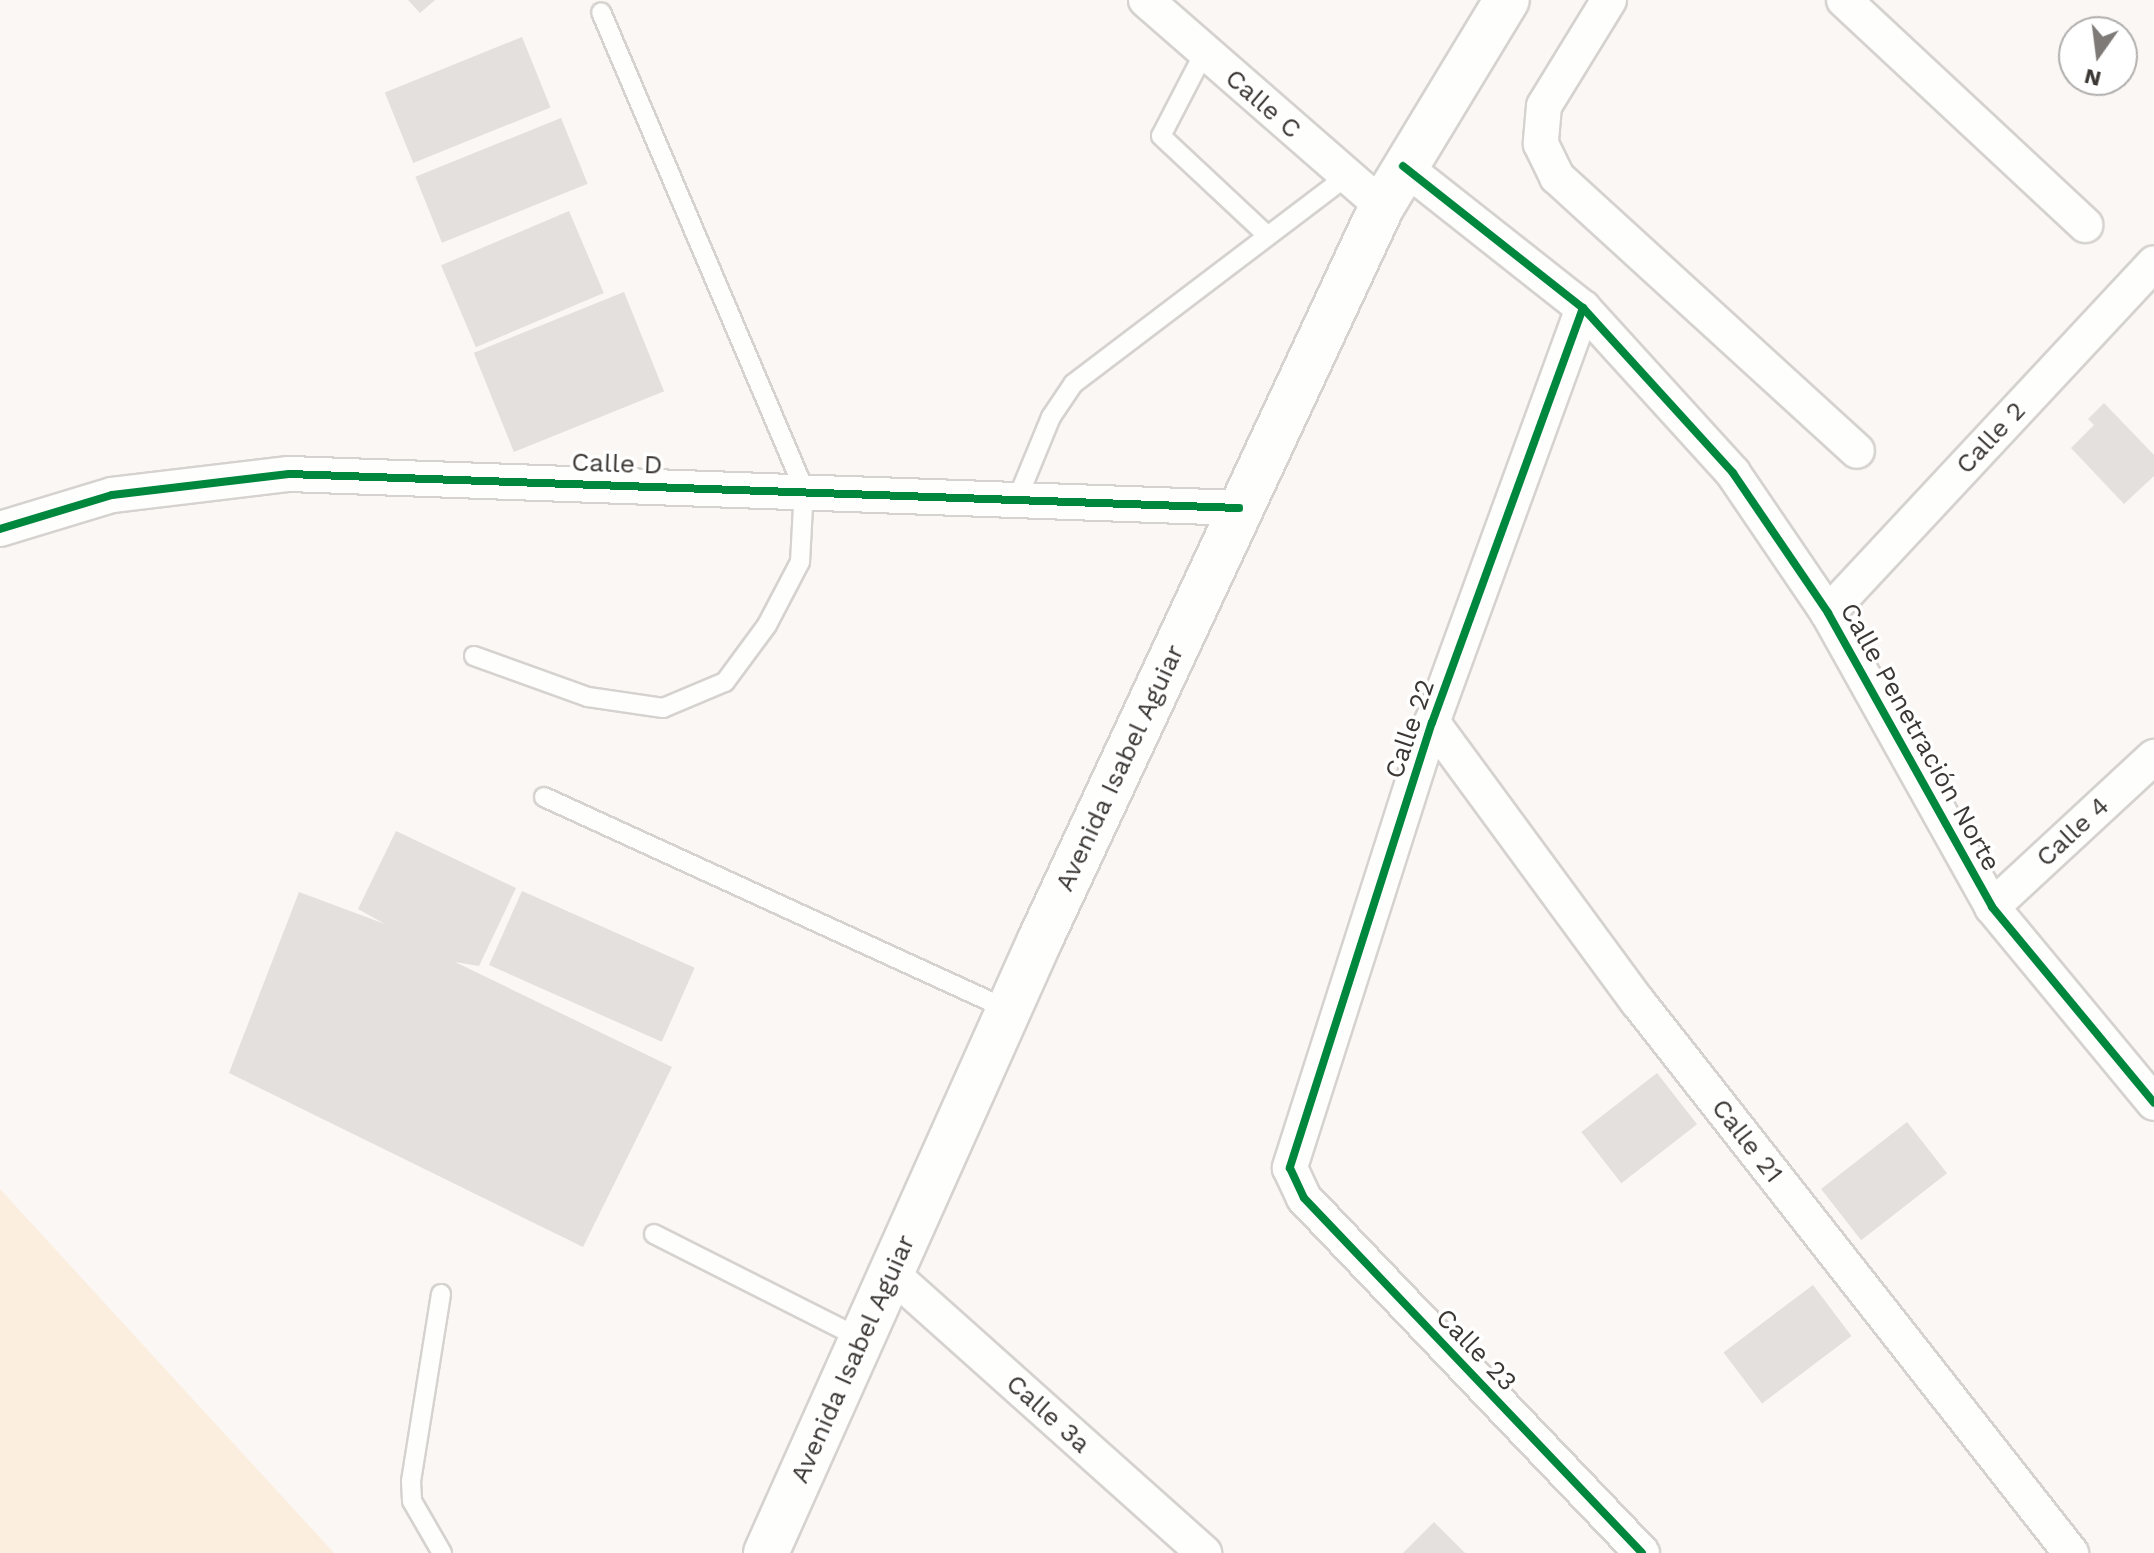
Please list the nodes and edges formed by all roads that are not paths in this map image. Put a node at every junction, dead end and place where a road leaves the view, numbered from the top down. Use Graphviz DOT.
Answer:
graph roads {
  1 [pos="1146,0"];
  2 [pos="1507,0"];
  3 [pos="1609,0"];
  4 [pos="1844,0"];
  5 [pos="601,12"];
  6 [pos="1204,53"];
  7 [pos="1403,166"];
  8 [pos="1347,176"];
  9 [pos="1382,206"];
  10 [pos="2085,225"];
  11 [pos="1268,236"];
  12 [pos="2154,264"];
  13 [pos="1583,308"];
  14 [pos="1857,451"];
  15 [pos="804,489"];
  16 [pos="1016,502"];
  17 [pos="1239,508"];
  18 [pos="0,529"];
  19 [pos="1828,613"];
  20 [pos="474,656"];
  21 [pos="1432,722"];
  22 [pos="2154,757"];
  23 [pos="544,797"];
  24 [pos="1992,907"];
  25 [pos="1009,1010"];
  26 [pos="2154,1103"];
  27 [pos="1290,1168"];
  28 [pos="654,1234"];
  29 [pos="892,1274"];
  30 [pos="441,1294"];
  31 [pos="862,1339"];
  32 [pos="442,1553"];
  33 [pos="766,1553"];
  34 [pos="1204,1553"];
  35 [pos="1642,1553"];
  36 [pos="2071,1553"];
  1 -- 6 [label="street, Calle C"];
  2 -- 7 [label="main road, Avenida Isabel Aguiar"];
  3 -- 14 [label="street"];
  4 -- 10 [label="street"];
  5 -- 15 [label="lane"];
  6 -- 8 [label="street, Calle C"];
  6 -- 11 [label="lane"];
  7 -- 9 [label="main road, Avenida Isabel Aguiar"];
  7 -- 13 [label="street, Calle Penetración Norte"];
  8 -- 9 [label="street, Calle C"];
  8 -- 11 [label="lane"];
  9 -- 17 [label="main road, Avenida Isabel Aguiar"];
  11 -- 16 [label="lane"];
  12 -- 19 [label="street, Calle 2"];
  13 -- 19 [label="street, Calle Penetración Norte"];
  13 -- 21 [label="street, Calle 22"];
  15 -- 16 [label="street, Calle D"];
  15 -- 18 [label="street, Calle D"];
  15 -- 20 [label="lane"];
  16 -- 17 [label="street, Calle D"];
  17 -- 25 [label="main road, Avenida Isabel Aguiar"];
  19 -- 24 [label="street, Calle Penetración Norte"];
  21 -- 27 [label="street, Calle 22"];
  21 -- 36 [label="street, Calle 21"];
  22 -- 24 [label="street, Calle 4"];
  23 -- 25 [label="lane"];
  24 -- 26 [label="street, Calle Penetración Norte"];
  25 -- 29 [label="main road, Avenida Isabel Aguiar"];
  27 -- 35 [label="street, Calle 23"];
  28 -- 31 [label="lane"];
  29 -- 31 [label="main road, Avenida Isabel Aguiar"];
  29 -- 34 [label="street, Calle 3a"];
  30 -- 32 [label="lane"];
  31 -- 33 [label="main road, Avenida Isabel Aguiar"];
}
